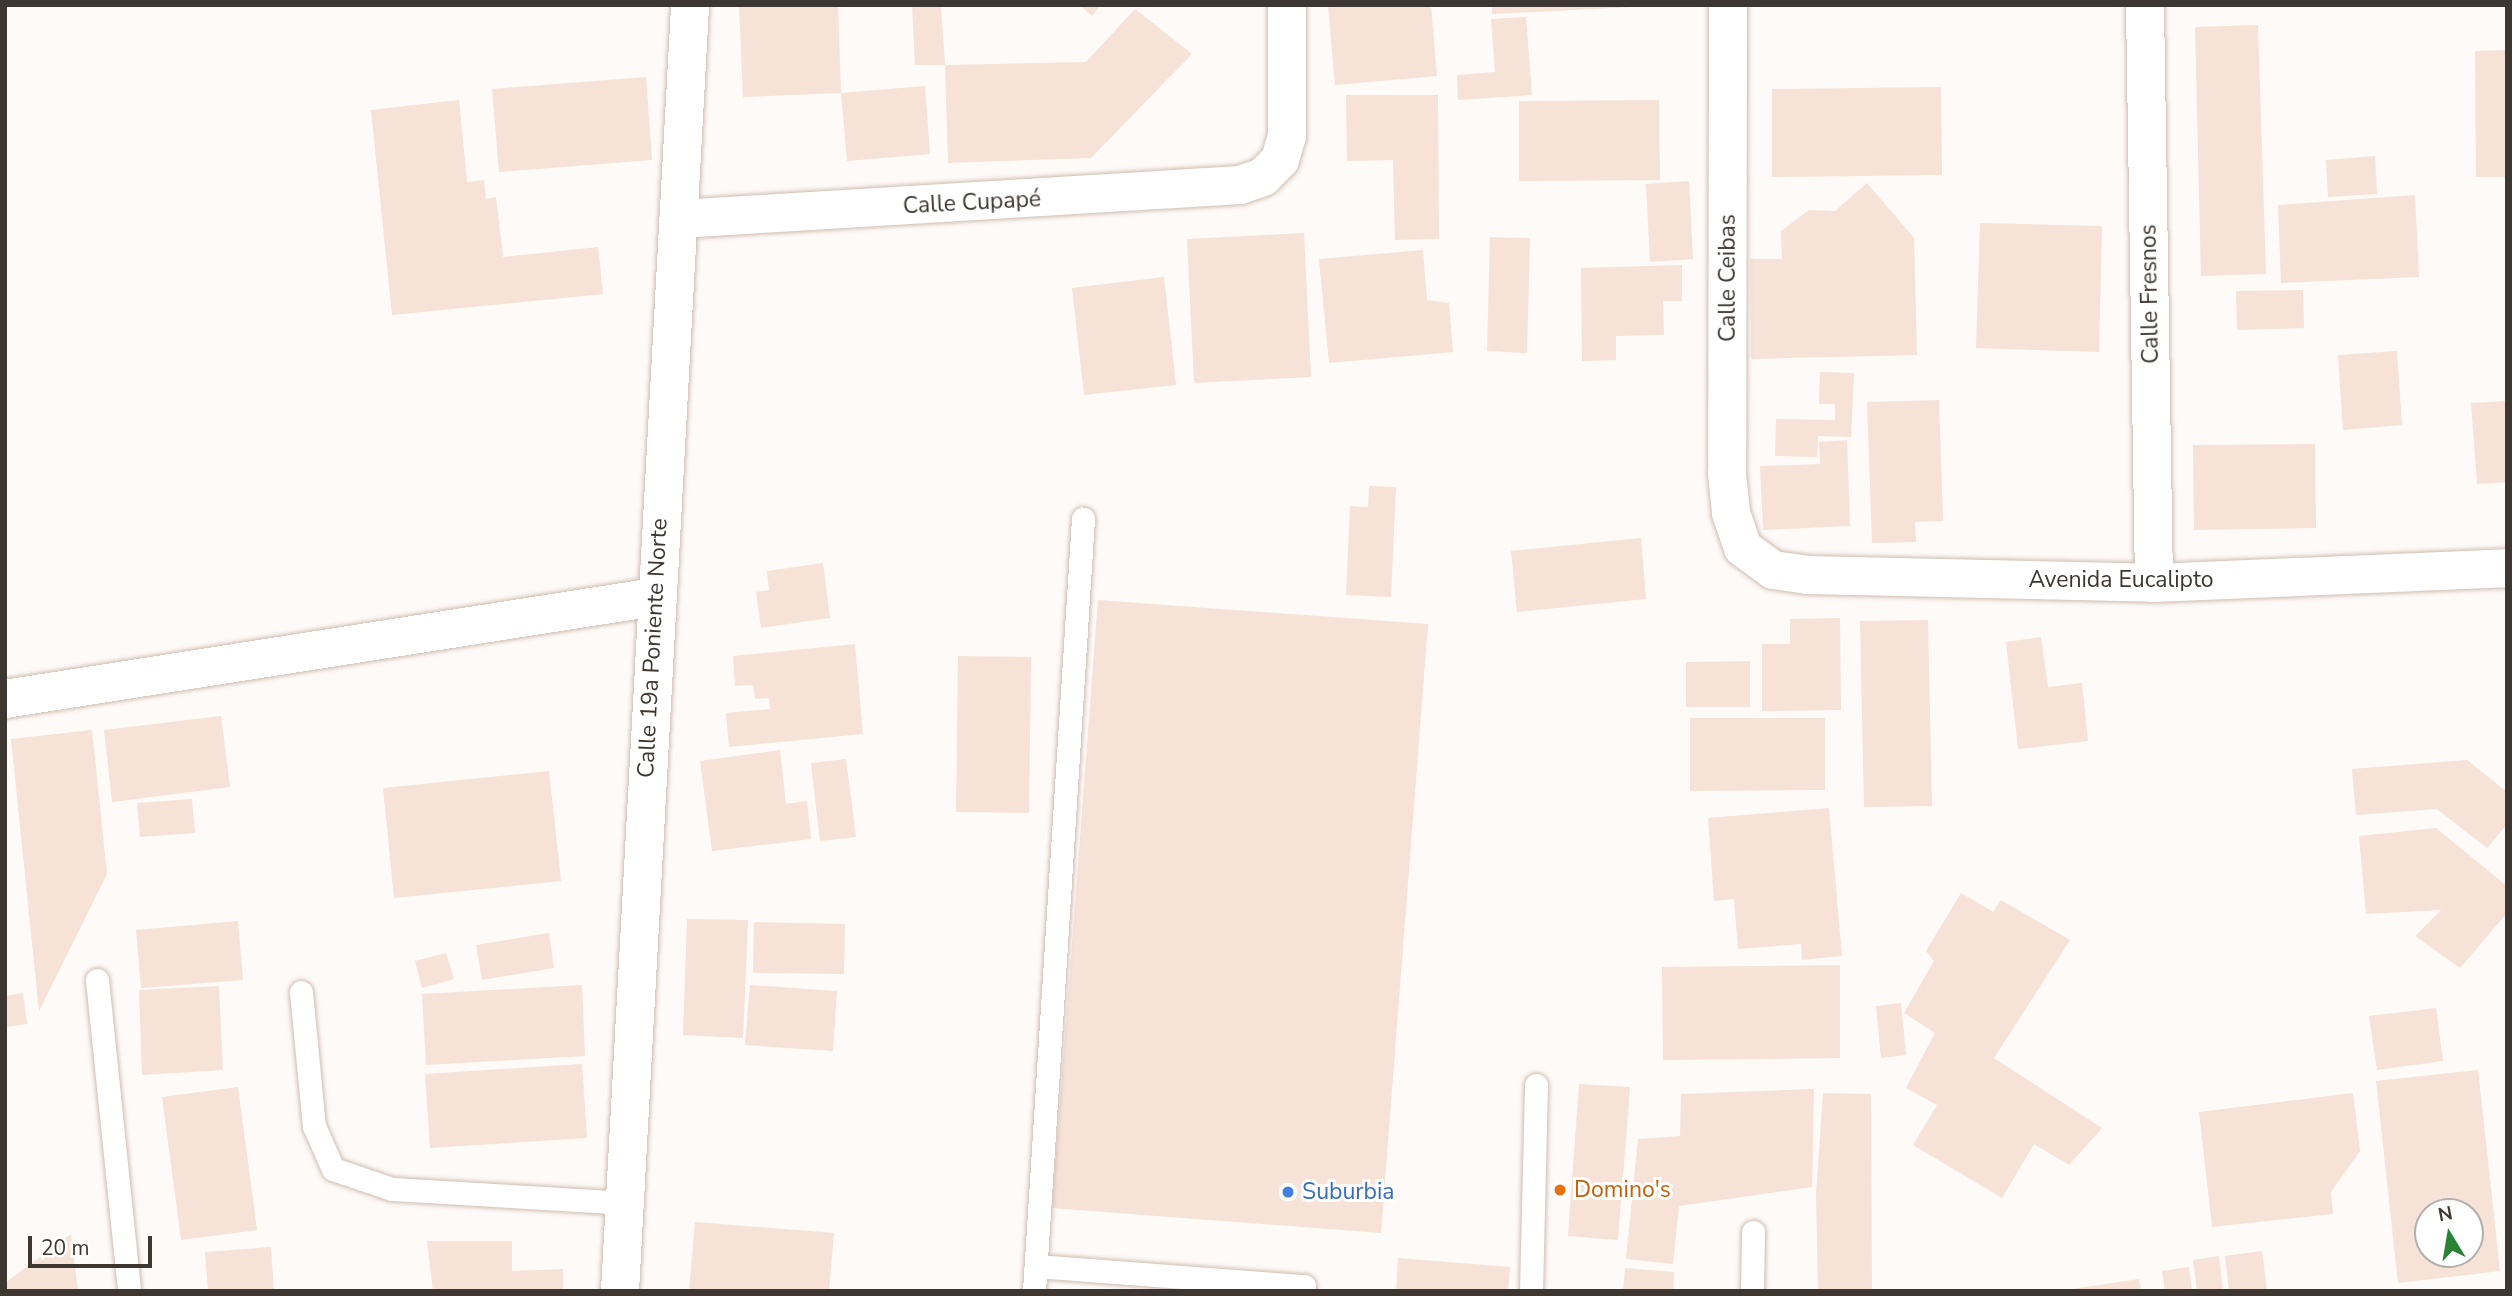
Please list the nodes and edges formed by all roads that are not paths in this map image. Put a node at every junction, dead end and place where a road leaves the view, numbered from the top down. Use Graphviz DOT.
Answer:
graph roads {
  1 [pos="690,5"];
  2 [pos="1287,5"];
  3 [pos="1728,5"];
  4 [pos="2145,5"];
  5 [pos="679,219"];
  6 [pos="1083,519"];
  7 [pos="1743,548"];
  8 [pos="2507,568"];
  9 [pos="2154,583"];
  10 [pos="655,597"];
  11 [pos="5,699"];
  12 [pos="97,981"];
  13 [pos="301,992"];
  14 [pos="1536,1085"];
  15 [pos="625,1203"];
  16 [pos="1753,1232"];
  17 [pos="1036,1266"];
  18 [pos="1100,1281"];
  19 [pos="1204,1285"];
  20 [pos="129,1291"];
  21 [pos="620,1291"];
  22 [pos="1034,1291"];
  23 [pos="1304,1291"];
  24 [pos="1531,1291"];
  25 [pos="1752,1291"];
  1 -- 5 [label="street, Calle 19a Poniente Norte"];
  2 -- 5 [label="street, Calle Cupapé"];
  3 -- 7 [label="street, Calle Ceibas"];
  4 -- 9 [label="street, Calle Fresnos"];
  5 -- 10 [label="street, Calle 19a Poniente Norte"];
  6 -- 17 [label="lane"];
  7 -- 9 [label="street, Avenida Eucalipto"];
  8 -- 9 [label="street, Avenida Eucalipto"];
  10 -- 11 [label="street"];
  10 -- 15 [label="street, Calle 19a Poniente Norte"];
  12 -- 20 [label="lane"];
  13 -- 15 [label="lane"];
  14 -- 24 [label="lane"];
  15 -- 21 [label="street, Calle 19a Poniente Norte"];
  16 -- 25 [label="lane"];
  17 -- 18 [label="lane"];
  17 -- 22 [label="lane"];
  18 -- 19 [label="lane"];
  19 -- 23 [label="lane"];
}
